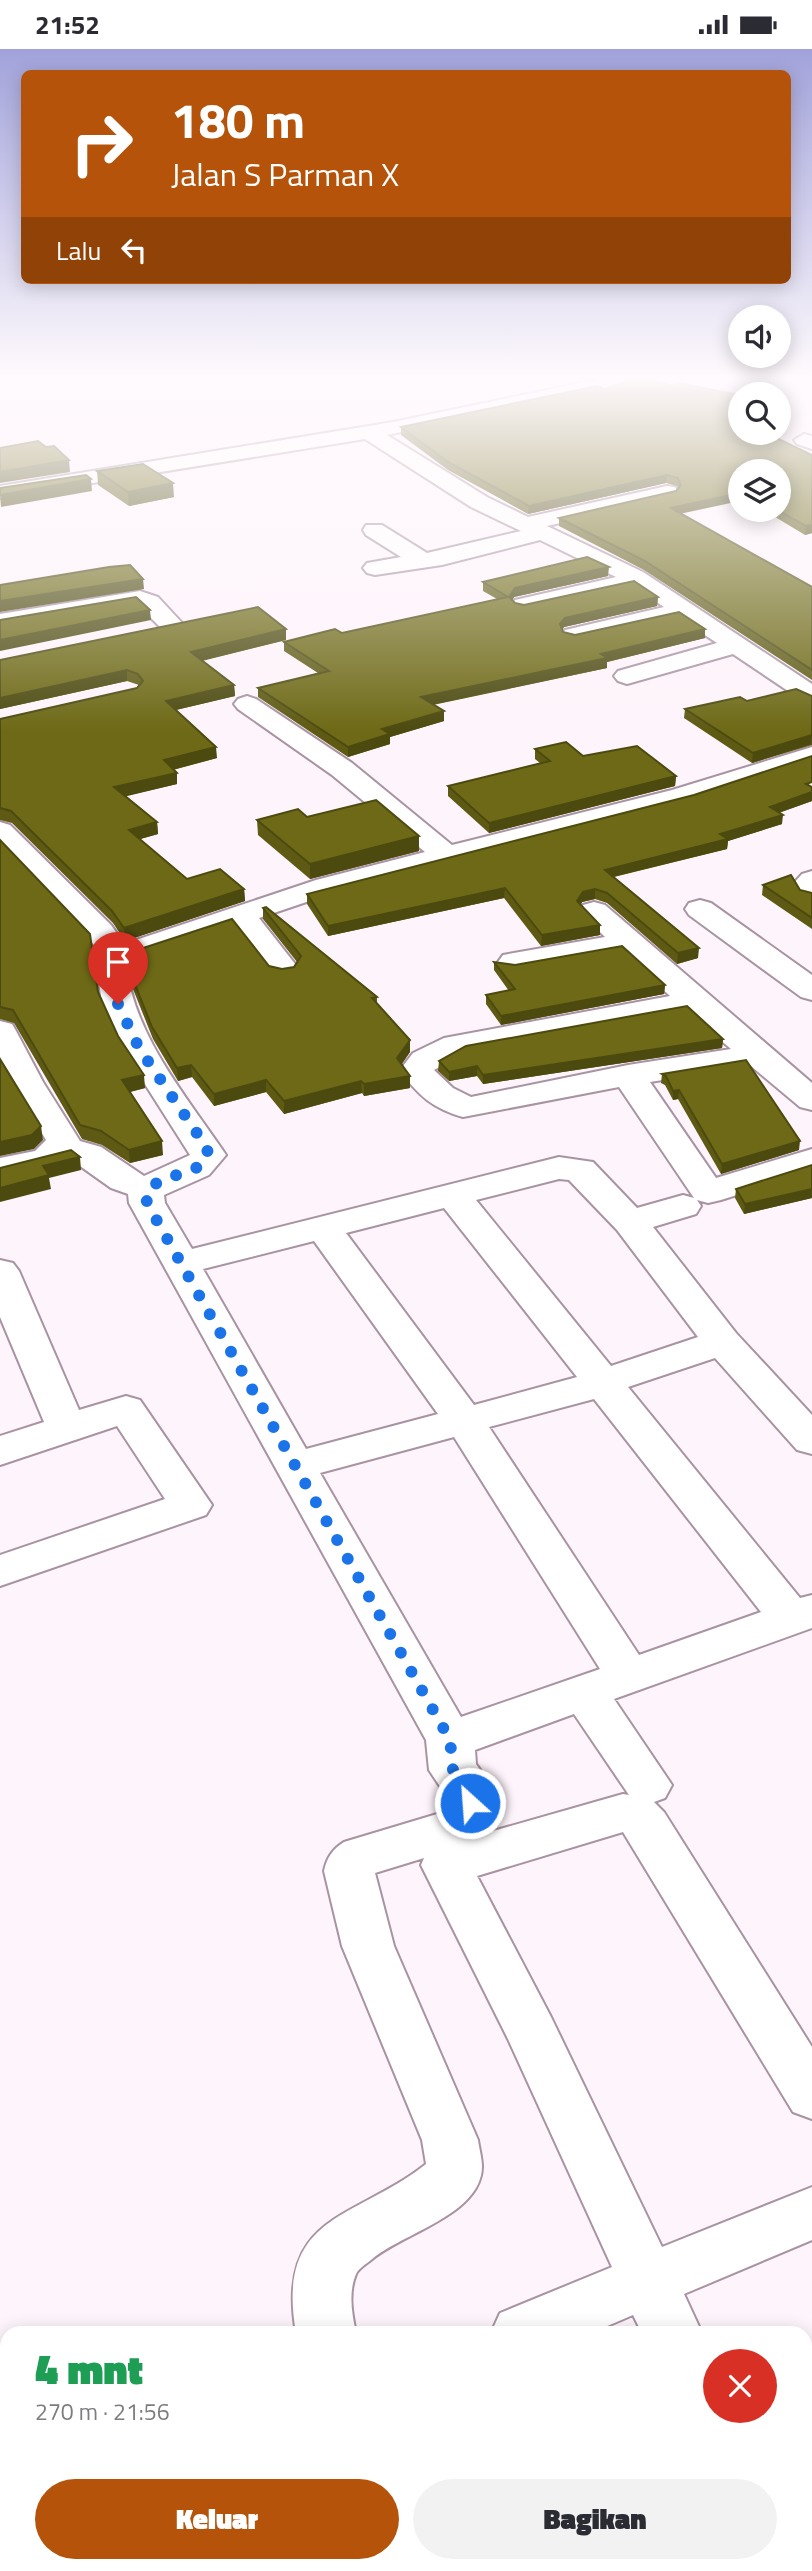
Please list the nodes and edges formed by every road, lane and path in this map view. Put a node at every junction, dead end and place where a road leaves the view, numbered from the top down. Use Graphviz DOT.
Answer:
graph roads {
  1 [pos="472,497"];
  2 [pos="650,497"];
  3 [pos="532,529"];
  4 [pos="374,530"];
  5 [pos="423,561"];
  6 [pos="375,568"];
  7 [pos="638,579"];
  8 [pos="523,605"];
  9 [pos="685,609"];
  10 [pos="198,620"];
  11 [pos="0,621"];
  12 [pos="172,625"];
  13 [pos="147,631"];
  14 [pos="574,635"];
  15 [pos="739,645"];
  16 [pos="627,676"];
  17 [pos="812,696"];
  18 [pos="247,704"];
  19 [pos="812,755"];
  20 [pos="0,831"];
  21 [pos="445,854"];
  22 [pos="812,880"];
  23 [pos="812,893"];
  24 [pos="700,909"];
  25 [pos="594,911"];
  26 [pos="240,914"];
  27 [pos="628,942"];
  28 [pos="111,958"];
  29 [pos="514,962"];
  30 [pos="283,969"];
  31 [pos="812,990"];
  32 [pos="694,1001"];
  33 [pos="0,1031"];
  34 [pos="758,1055"];
  35 [pos="628,1075"];
  36 [pos="13,1085"];
  37 [pos="812,1100"];
  38 [pos="61,1150"];
  39 [pos="812,1160"];
  40 [pos="0,1169"];
  41 [pos="149,1187"];
  42 [pos="453,1195"];
  43 [pos="683,1206"];
  44 [pos="630,1222"];
  45 [pos="323,1228"];
  46 [pos="183,1263"];
  47 [pos="0,1271"];
  48 [pos="722,1342"];
  49 [pos="15,1345"];
  50 [pos="601,1383"];
  51 [pos="464,1421"];
  52 [pos="66,1429"];
  53 [pos="812,1440"];
  54 [pos="0,1451"];
  55 [pos="293,1466"];
  56 [pos="0,1571"];
  57 [pos="801,1615"];
  58 [pos="629,1676"];
  59 [pos="584,1692"];
  60 [pos="450,1740"];
  61 [pos="648,1785"];
  62 [pos="812,2095"];
  63 [pos="812,2213"];
  64 [pos="645,2280"];
  65 [pos="325,2326"];
  66 [pos="537,2326"];
  67 [pos="668,2326"];
  1 -- 3 [label="street"];
  2 -- 3 [label="street"];
  3 -- 5 [label="street"];
  3 -- 7 [label="street"];
  4 -- 5 [label="street"];
  5 -- 6 [label="street"];
  7 -- 8 [label="street"];
  7 -- 9 [label="street"];
  9 -- 14 [label="street"];
  9 -- 15 [label="street"];
  10 -- 12 [label="street"];
  11 -- 12 [label="street"];
  12 -- 13 [label="street"];
  15 -- 16 [label="street"];
  15 -- 17 [label="street"];
  18 -- 21 [label="street"];
  19 -- 21 [label="street"];
  20 -- 28 [label="street"];
  21 -- 26 [label="street"];
  22 -- 23 [label="street"];
  24 -- 31 [label="street"];
  25 -- 27 [label="street"];
  26 -- 28 [label="street"];
  26 -- 30 [label="street"];
  27 -- 29 [label="street"];
  27 -- 32 [label="street"];
  28 -- 41 [label="street"];
  32 -- 34 [label="street"];
  32 -- 35 [label="street"];
  33 -- 36 [label="street"];
  34 -- 35 [label="street"];
  34 -- 37 [label="street"];
  35 -- 39 [label="street"];
  36 -- 38 [label="street"];
  38 -- 40 [label="street"];
  38 -- 41 [label="street"];
  41 -- 46 [label="street"];
  42 -- 44 [label="street"];
  42 -- 45 [label="street"];
  42 -- 50 [label="street"];
  43 -- 44 [label="street"];
  44 -- 48 [label="street"];
  45 -- 46 [label="street"];
  45 -- 51 [label="street"];
  46 -- 55 [label="street"];
  47 -- 49 [label="street"];
  48 -- 50 [label="street"];
  48 -- 53 [label="street"];
  49 -- 52 [label="street"];
  50 -- 51 [label="street"];
  50 -- 57 [label="street"];
  51 -- 55 [label="street"];
  51 -- 58 [label="street"];
  52 -- 54 [label="street"];
  52 -- 56 [label="street"];
  55 -- 60 [label="street"];
  57 -- 58 [label="street"];
  58 -- 59 [label="street"];
  59 -- 60 [label="street"];
  59 -- 61 [label="street"];
  60 -- 65 [label="street"];
  62 -- 64 [label="street"];
  63 -- 64 [label="street"];
  64 -- 66 [label="street"];
  64 -- 67 [label="street"];
}
